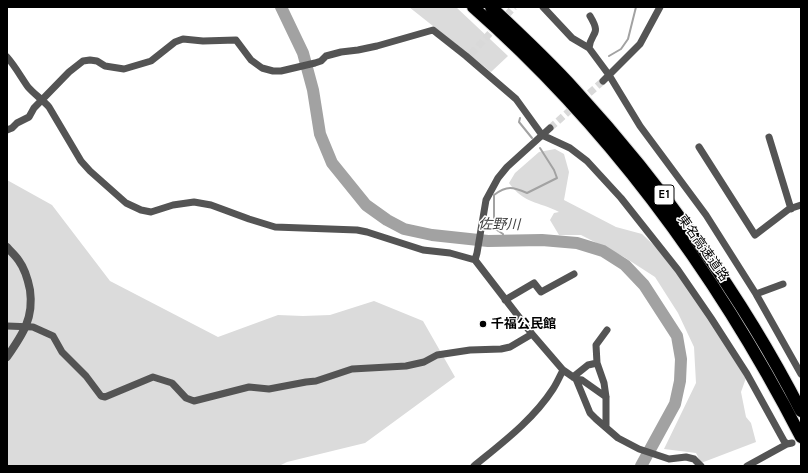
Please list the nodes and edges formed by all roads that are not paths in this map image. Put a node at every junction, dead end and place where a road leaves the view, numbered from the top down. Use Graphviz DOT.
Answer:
graph roads {
  1 [pos="473,7"];
  2 [pos="491,7"];
  3 [pos="543,7"];
  4 [pos="660,7"];
  5 [pos="590,16"];
  6 [pos="589,48"];
  7 [pos="7,57"];
  8 [pos="609,75"];
  9 [pos="603,81"];
  10 [pos="43,100"];
  11 [pos="550,128"];
  12 [pos="7,130"];
  13 [pos="542,135"];
  14 [pos="769,137"];
  15 [pos="699,147"];
  16 [pos="801,204"];
  17 [pos="791,209"];
  18 [pos="7,247"];
  19 [pos="476,256"];
  20 [pos="574,274"];
  21 [pos="783,284"];
  22 [pos="756,294"];
  23 [pos="505,300"];
  24 [pos="7,326"];
  25 [pos="26,327"];
  26 [pos="607,330"];
  27 [pos="532,334"];
  28 [pos="7,357"];
  29 [pos="597,363"];
  30 [pos="563,370"];
  31 [pos="801,374"];
  32 [pos="575,378"];
  33 [pos="606,397"];
  34 [pos="801,411"];
  35 [pos="606,427"];
  36 [pos="794,441"];
  37 [pos="474,466"];
  38 [pos="701,466"];
  39 [pos="747,466"];
  1 -- 36 [label="highway, 東名高速道路 / E1"];
  2 -- 34 [label="highway, 東名高速道路 / E1"];
  3 -- 6 [label="street"];
  4 -- 8 [label="street"];
  5 -- 6 [label="street"];
  6 -- 8 [label="street"];
  7 -- 10 [label="street"];
  8 -- 9 [label="street"];
  8 -- 22 [label="street"];
  10 -- 12 [label="street"];
  10 -- 13 [label="street"];
  10 -- 19 [label="street"];
  11 -- 13 [label="street"];
  13 -- 19 [label="street"];
  13 -- 36 [label="street"];
  14 -- 17 [label="street"];
  15 -- 17 [label="street"];
  16 -- 17 [label="street"];
  18 -- 25 [label="street"];
  19 -- 23 [label="street"];
  20 -- 23 [label="street"];
  21 -- 22 [label="street"];
  22 -- 31 [label="street"];
  23 -- 27 [label="street"];
  24 -- 25 [label="street"];
  25 -- 27 [label="street"];
  25 -- 28 [label="street"];
  26 -- 29 [label="street"];
  27 -- 30 [label="street"];
  29 -- 32 [label="street"];
  29 -- 33 [label="street"];
  30 -- 32 [label="street"];
  30 -- 37 [label="street"];
  32 -- 33 [label="street"];
  32 -- 35 [label="street"];
  33 -- 35 [label="street"];
  35 -- 38 [label="street"];
  36 -- 39 [label="street"];
}
